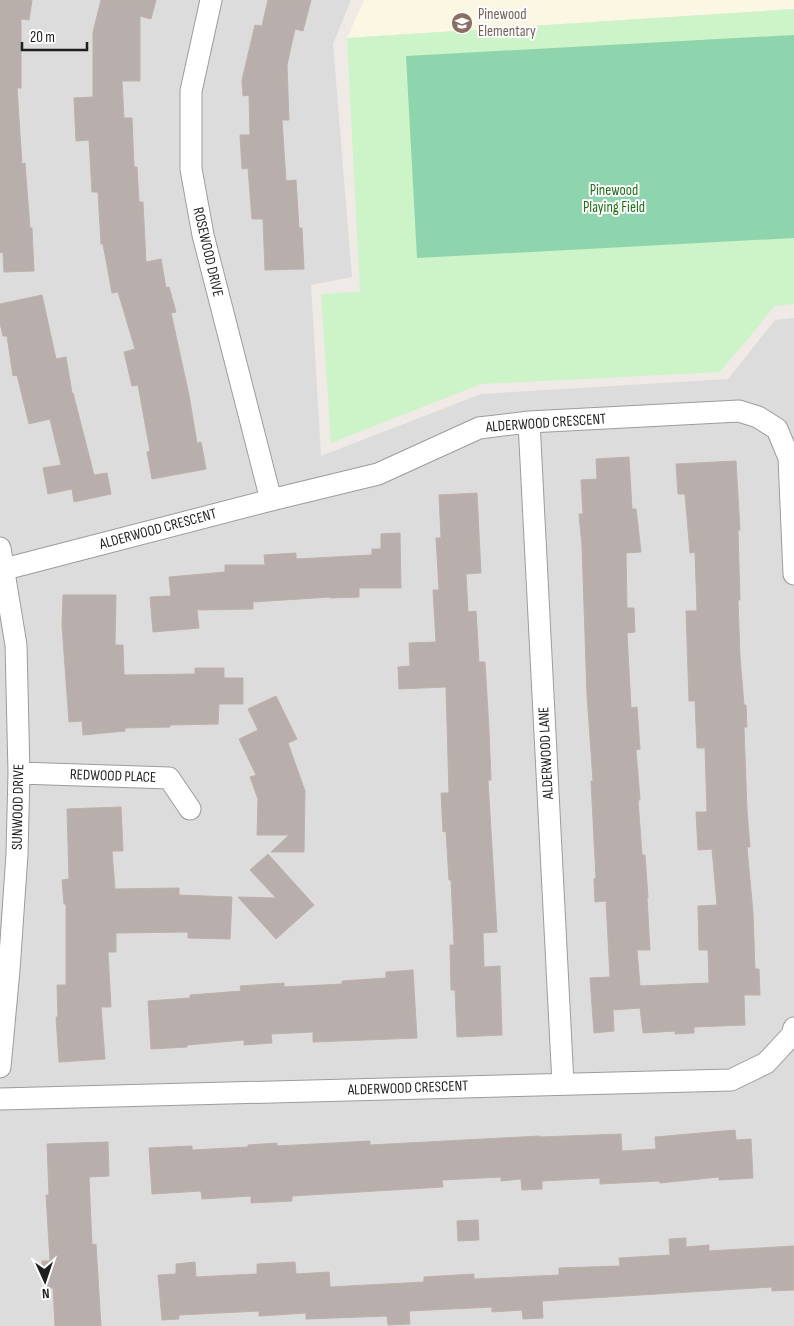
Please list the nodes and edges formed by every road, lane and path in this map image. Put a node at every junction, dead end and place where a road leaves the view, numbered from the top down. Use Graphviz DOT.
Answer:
graph roads {
  1 [pos="211,0"];
  2 [pos="529,422"];
  3 [pos="271,500"];
  4 [pos="0,548"];
  5 [pos="5,569"];
  6 [pos="794,574"];
  7 [pos="19,773"];
  8 [pos="190,809"];
  9 [pos="794,1028"];
  10 [pos="0,1067"];
  11 [pos="562,1084"];
  12 [pos="0,1099"];
  1 -- 3 [label="street, ROSEWOOD DRIVE"];
  2 -- 3 [label="street, ALDERWOOD CRESCENT"];
  2 -- 6 [label="street, ALDERWOOD CRESCENT"];
  2 -- 11 [label="street, ALDERWOOD LANE"];
  3 -- 5 [label="street, ALDERWOOD CRESCENT"];
  4 -- 5 [label="street, SUNWOOD DRIVE"];
  5 -- 7 [label="street, SUNWOOD DRIVE"];
  7 -- 8 [label="street, REDWOOD PLACE"];
  7 -- 10 [label="street, SUNWOOD DRIVE"];
  9 -- 11 [label="street, ALDERWOOD CRESCENT"];
  11 -- 12 [label="street, ALDERWOOD CRESCENT"];
}
